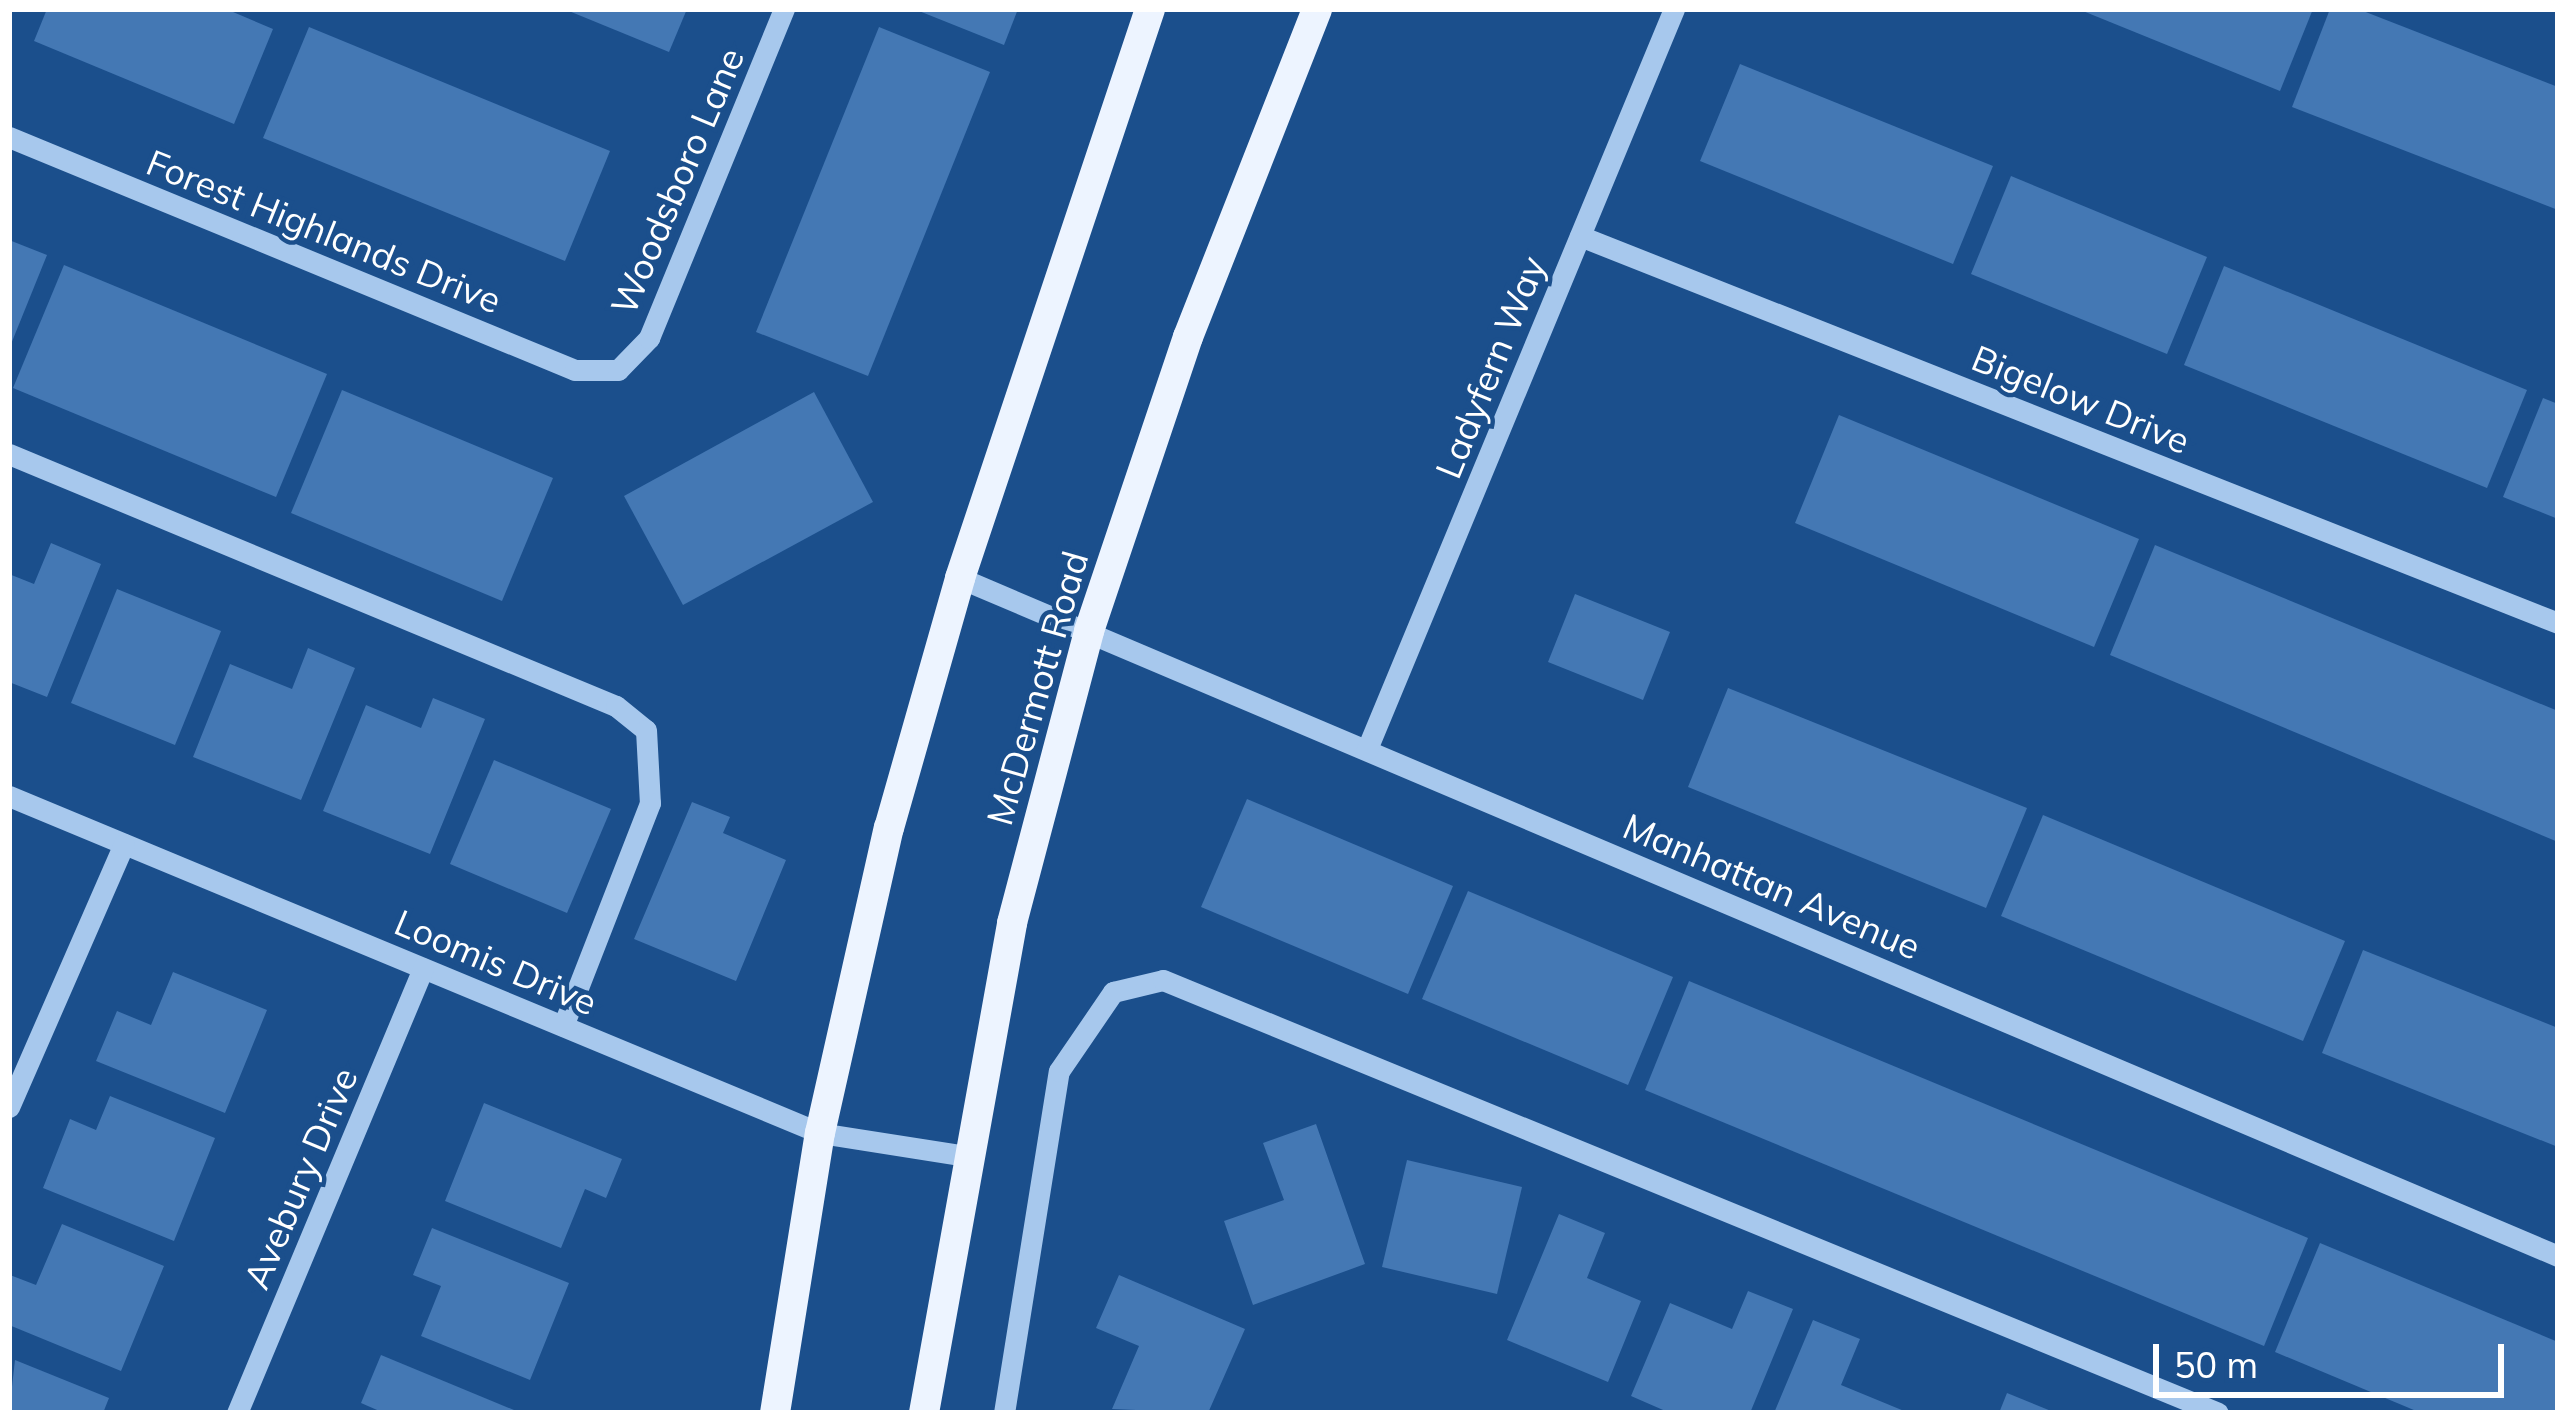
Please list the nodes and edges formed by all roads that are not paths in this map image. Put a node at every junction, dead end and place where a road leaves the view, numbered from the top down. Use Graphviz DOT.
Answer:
graph roads {
  1 [pos="784,9"];
  2 [pos="1150,9"];
  3 [pos="1317,9"];
  4 [pos="1674,9"];
  5 [pos="9,137"];
  6 [pos="1580,236"];
  7 [pos="618,370"];
  8 [pos="9,454"];
  9 [pos="960,578"];
  10 [pos="2558,623"];
  11 [pos="1089,631"];
  12 [pos="1367,749"];
  13 [pos="9,796"];
  14 [pos="124,844"];
  15 [pos="423,968"];
  16 [pos="563,1026"];
  17 [pos="9,1107"];
  18 [pos="820,1133"];
  19 [pos="967,1156"];
  20 [pos="2558,1256"];
  21 [pos="237,1413"];
  22 [pos="775,1413"];
  23 [pos="924,1413"];
  24 [pos="1004,1413"];
  25 [pos="2218,1413"];
  1 -- 7 [label="street, Woodsboro Lane"];
  2 -- 9 [label="main road"];
  3 -- 11 [label="main road, McDermott Road"];
  4 -- 6 [label="street, Ladyfern Way"];
  5 -- 7 [label="street, Forest Highlands Drive"];
  6 -- 10 [label="street, Bigelow Drive"];
  6 -- 12 [label="street, Ladyfern Way"];
  8 -- 16 [label="street"];
  9 -- 11 [label="street, Manhattan Avenue"];
  9 -- 18 [label="main road"];
  11 -- 12 [label="street, Manhattan Avenue"];
  11 -- 19 [label="main road, McDermott Road"];
  12 -- 20 [label="street, Manhattan Avenue"];
  13 -- 14 [label="street, Loomis Drive"];
  14 -- 15 [label="street, Loomis Drive"];
  14 -- 17 [label="street"];
  15 -- 16 [label="street, Loomis Drive"];
  15 -- 21 [label="street, Avebury Drive"];
  16 -- 18 [label="street, Loomis Drive"];
  18 -- 19 [label="street, Loomis Drive"];
  18 -- 22 [label="main road"];
  19 -- 23 [label="main road, McDermott Road"];
  24 -- 25 [label="street"];
}
